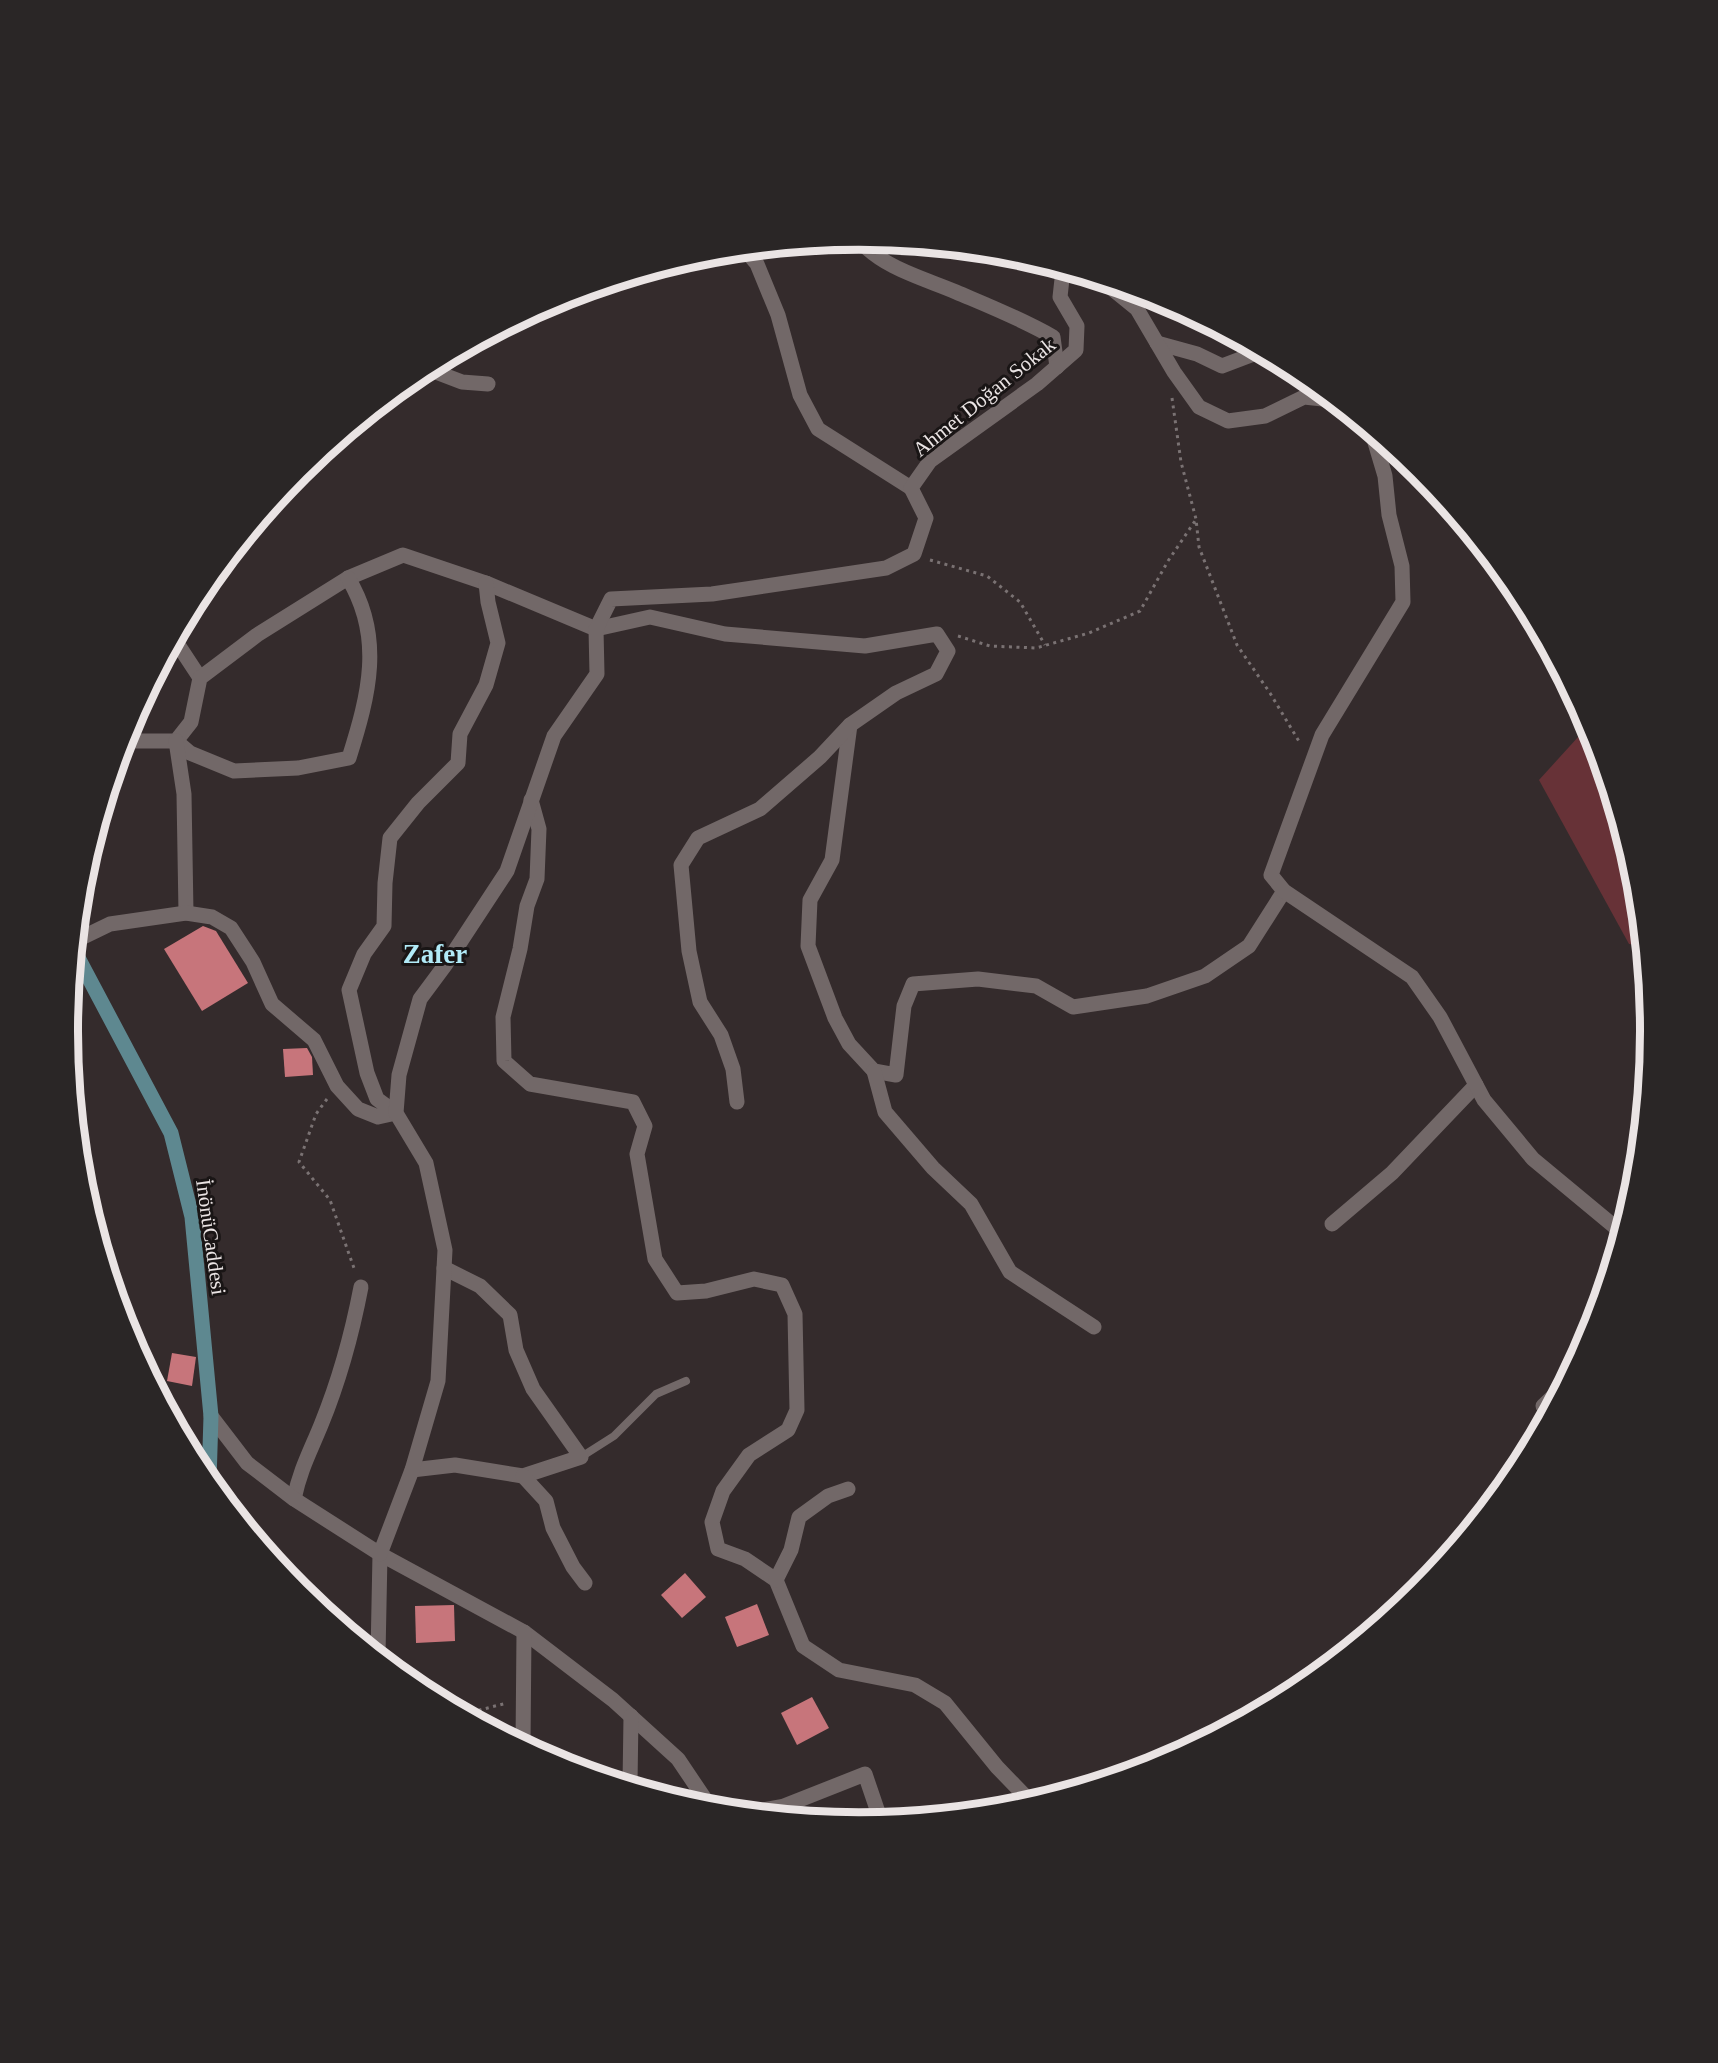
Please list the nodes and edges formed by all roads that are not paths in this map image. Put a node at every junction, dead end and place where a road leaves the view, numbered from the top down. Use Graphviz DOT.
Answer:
graph roads {
  1 [pos="868,250"];
  2 [pos="752,258"];
  3 [pos="1063,278"];
  4 [pos="1121,296"];
  5 [pos="1157,343"];
  6 [pos="1250,355"];
  7 [pos="1057,367"];
  8 [pos="439,373"];
  9 [pos="488,384"];
  10 [pos="1315,398"];
  11 [pos="1376,446"];
  12 [pos="911,488"];
  13 [pos="348,578"];
  14 [pos="486,584"];
  15 [pos="596,629"];
  16 [pos="180,647"];
  17 [pos="200,678"];
  18 [pos="850,725"];
  19 [pos="134,741"];
  20 [pos="176,741"];
  21 [pos="531,800"];
  22 [pos="1284,891"];
  23 [pos="186,913"];
  24 [pos="84,936"];
  25 [pos="82,964"];
  26 [pos="874,1071"];
  27 [pos="1476,1085"];
  28 [pos="737,1102"];
  29 [pos="396,1113"];
  30 [pos="1332,1224"];
  31 [pos="1615,1227"];
  32 [pos="444,1268"];
  33 [pos="361,1287"];
  34 [pos="1094,1327"];
  35 [pos="686,1381"];
  36 [pos="211,1416"];
  37 [pos="581,1457"];
  38 [pos="210,1464"];
  39 [pos="412,1470"];
  40 [pos="523,1476"];
  41 [pos="848,1489"];
  42 [pos="294,1499"];
  43 [pos="380,1554"];
  44 [pos="776,1580"];
  45 [pos="585,1582"];
  46 [pos="525,1632"];
  47 [pos="378,1646"];
  48 [pos="631,1716"];
  49 [pos="523,1736"];
  50 [pos="630,1778"];
  51 [pos="1023,1794"];
  52 [pos="703,1796"];
  53 [pos="775,1808"];
  54 [pos="878,1812"];
  1 -- 7 [label="street"];
  2 -- 12 [label="street"];
  3 -- 7 [label="street, Ahmet Doğan Sokak"];
  4 -- 5 [label="street"];
  5 -- 6 [label="street"];
  5 -- 10 [label="street"];
  7 -- 12 [label="street, Ahmet Doğan Sokak"];
  8 -- 9 [label="street"];
  11 -- 22 [label="street"];
  12 -- 15 [label="street"];
  13 -- 14 [label="street"];
  13 -- 17 [label="street"];
  13 -- 20 [label="street"];
  14 -- 15 [label="street"];
  14 -- 29 [label="street"];
  15 -- 18 [label="street"];
  15 -- 21 [label="street"];
  16 -- 17 [label="street"];
  17 -- 20 [label="street"];
  18 -- 26 [label="street"];
  18 -- 28 [label="street"];
  19 -- 20 [label="street"];
  20 -- 23 [label="street"];
  21 -- 29 [label="street"];
  21 -- 44 [label="street"];
  22 -- 26 [label="street"];
  22 -- 27 [label="street"];
  23 -- 24 [label="street"];
  23 -- 29 [label="street"];
  25 -- 36 [label="main road, İnönüCaddesi"];
  26 -- 34 [label="street"];
  27 -- 30 [label="street"];
  27 -- 31 [label="street"];
  29 -- 32 [label="street"];
  32 -- 37 [label="street"];
  32 -- 39 [label="street"];
  33 -- 42 [label="street"];
  35 -- 37 [label="lane"];
  36 -- 38 [label="main road, İnönüCaddesi"];
  36 -- 42 [label="street"];
  37 -- 40 [label="street"];
  39 -- 40 [label="street"];
  39 -- 43 [label="street"];
  40 -- 45 [label="street"];
  41 -- 44 [label="street"];
  42 -- 43 [label="street"];
  43 -- 46 [label="street"];
  43 -- 47 [label="street"];
  44 -- 51 [label="street"];
  46 -- 48 [label="street"];
  46 -- 49 [label="street"];
  48 -- 50 [label="street"];
  48 -- 52 [label="street"];
  53 -- 54 [label="street"];
}
